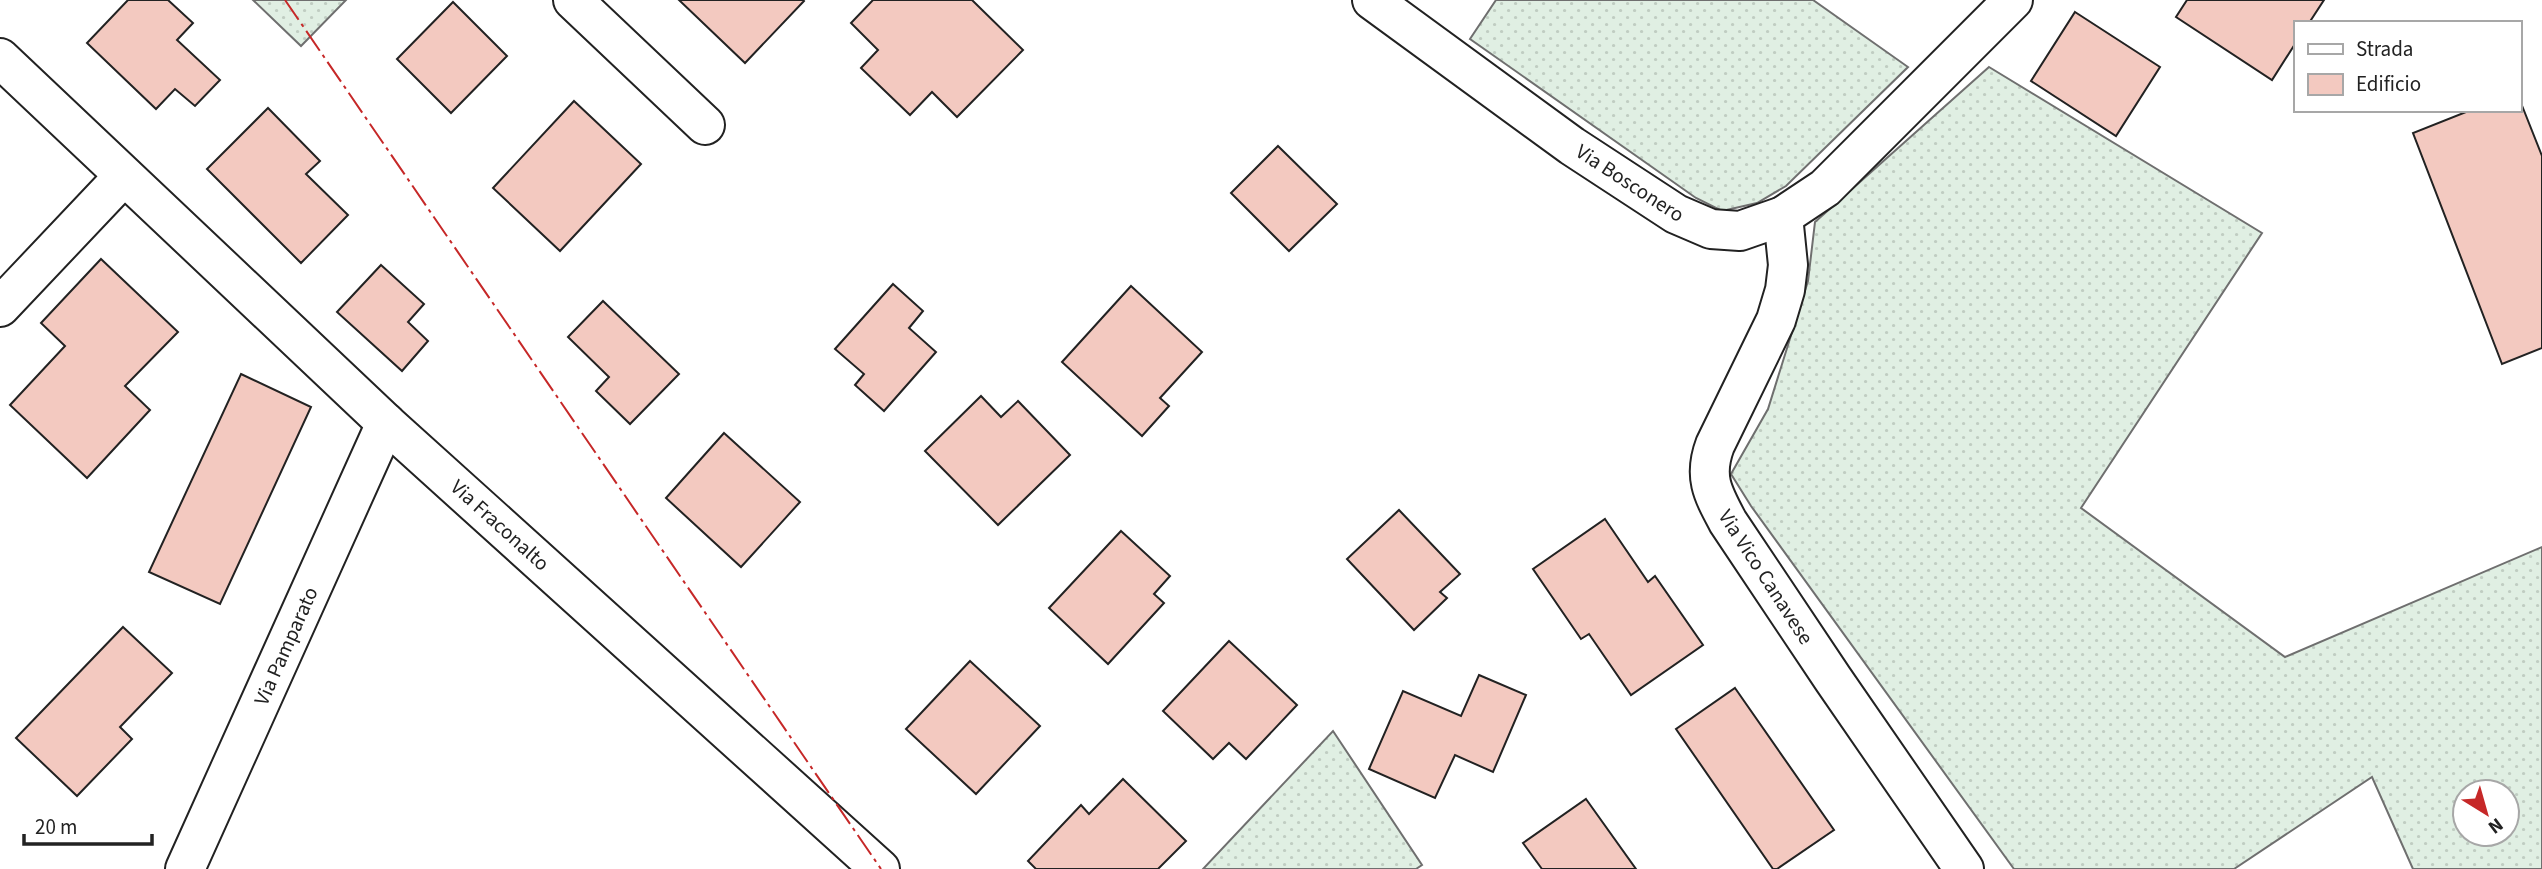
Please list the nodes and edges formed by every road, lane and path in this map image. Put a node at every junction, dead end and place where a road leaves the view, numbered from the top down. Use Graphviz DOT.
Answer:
graph roads {
  1 [pos="573,0"];
  2 [pos="1372,0"];
  3 [pos="2013,0"];
  4 [pos="0,58"];
  5 [pos="705,125"];
  6 [pos="123,177"];
  7 [pos="1783,216"];
  8 [pos="0,307"];
  9 [pos="386,423"];
  10 [pos="185,869"];
  11 [pos="880,869"];
  12 [pos="1964,869"];
  1 -- 5 [label="street"];
  2 -- 7 [label="street, Via Bosconero"];
  3 -- 7 [label="street, Via Bosconero"];
  4 -- 6 [label="street, Via Fraconalto"];
  6 -- 8 [label="street"];
  6 -- 9 [label="street, Via Fraconalto"];
  7 -- 12 [label="street, Via Vico Canavese"];
  9 -- 10 [label="street, Via Pamparato"];
  9 -- 11 [label="street, Via Fraconalto"];
}
